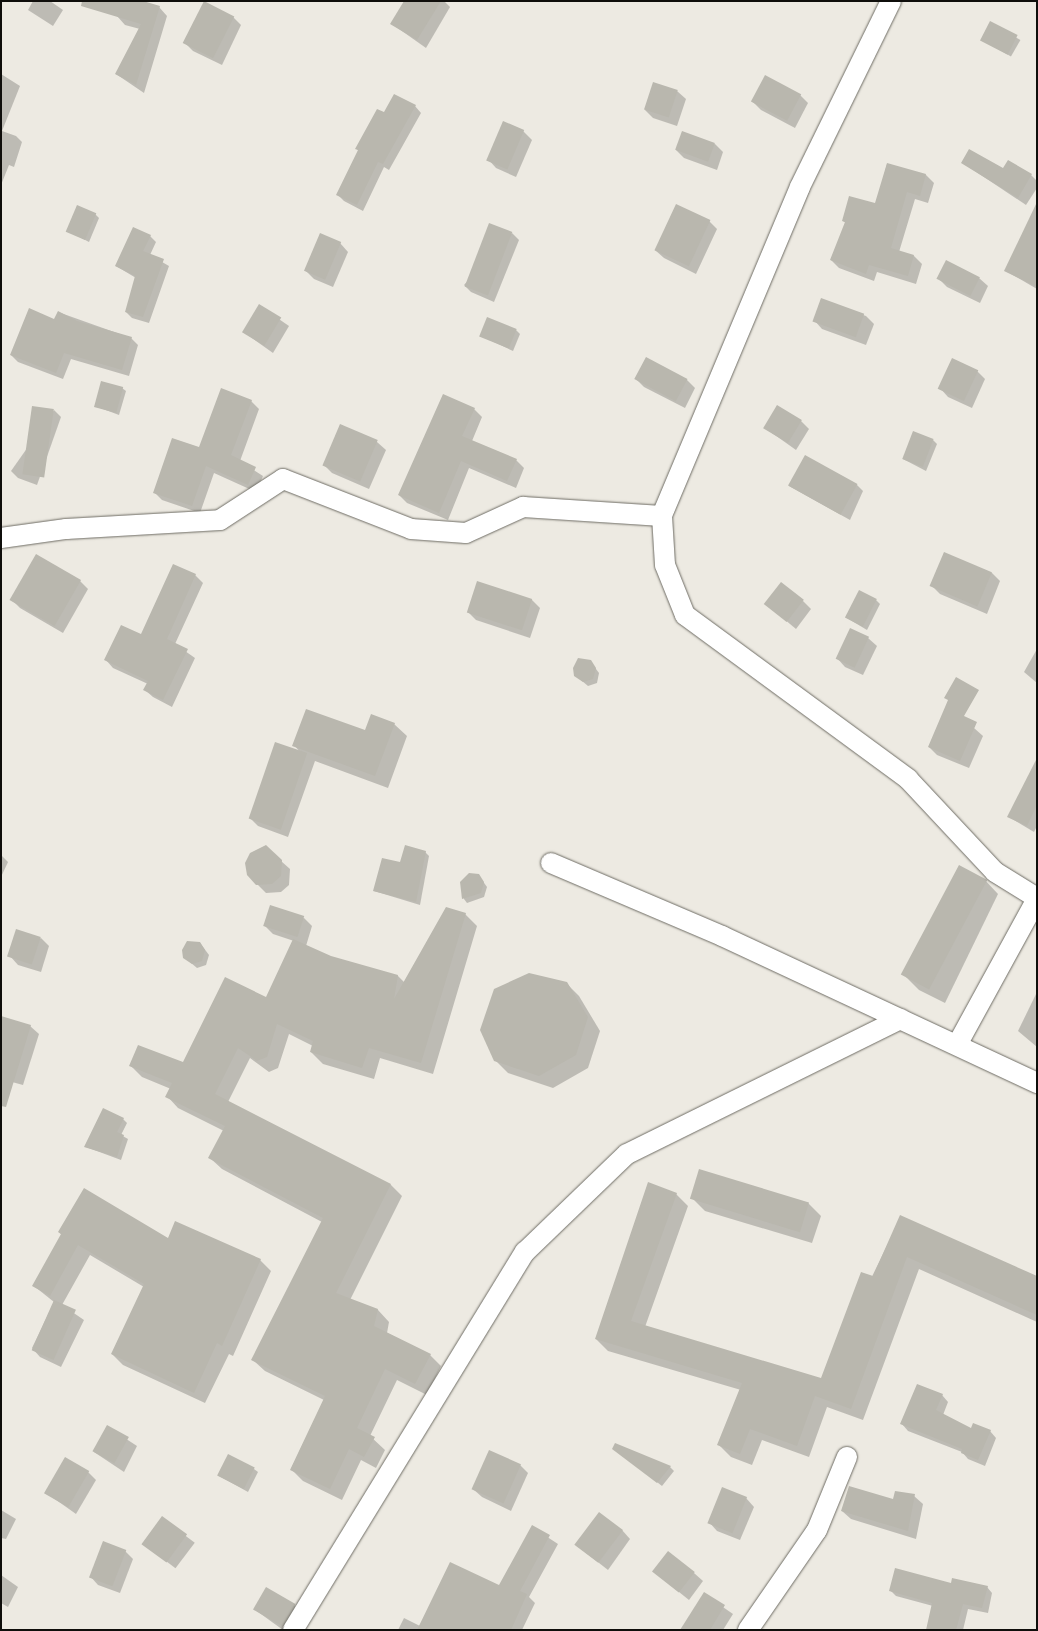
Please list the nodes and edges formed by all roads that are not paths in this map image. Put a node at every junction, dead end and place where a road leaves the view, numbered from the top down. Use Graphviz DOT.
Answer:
graph roads {
  1 [pos="891,1"];
  2 [pos="662,516"];
  3 [pos="1,538"];
  4 [pos="551,863"];
  5 [pos="1037,898"];
  6 [pos="900,1019"];
  7 [pos="957,1046"];
  8 [pos="1037,1083"];
  9 [pos="847,1457"];
  10 [pos="294,1630"];
  11 [pos="748,1630"];
  1 -- 2 [label="street"];
  2 -- 3 [label="street"];
  2 -- 5 [label="street"];
  4 -- 6 [label="street"];
  5 -- 7 [label="street"];
  6 -- 7 [label="street"];
  6 -- 10 [label="street"];
  7 -- 8 [label="street"];
  9 -- 11 [label="street"];
}
